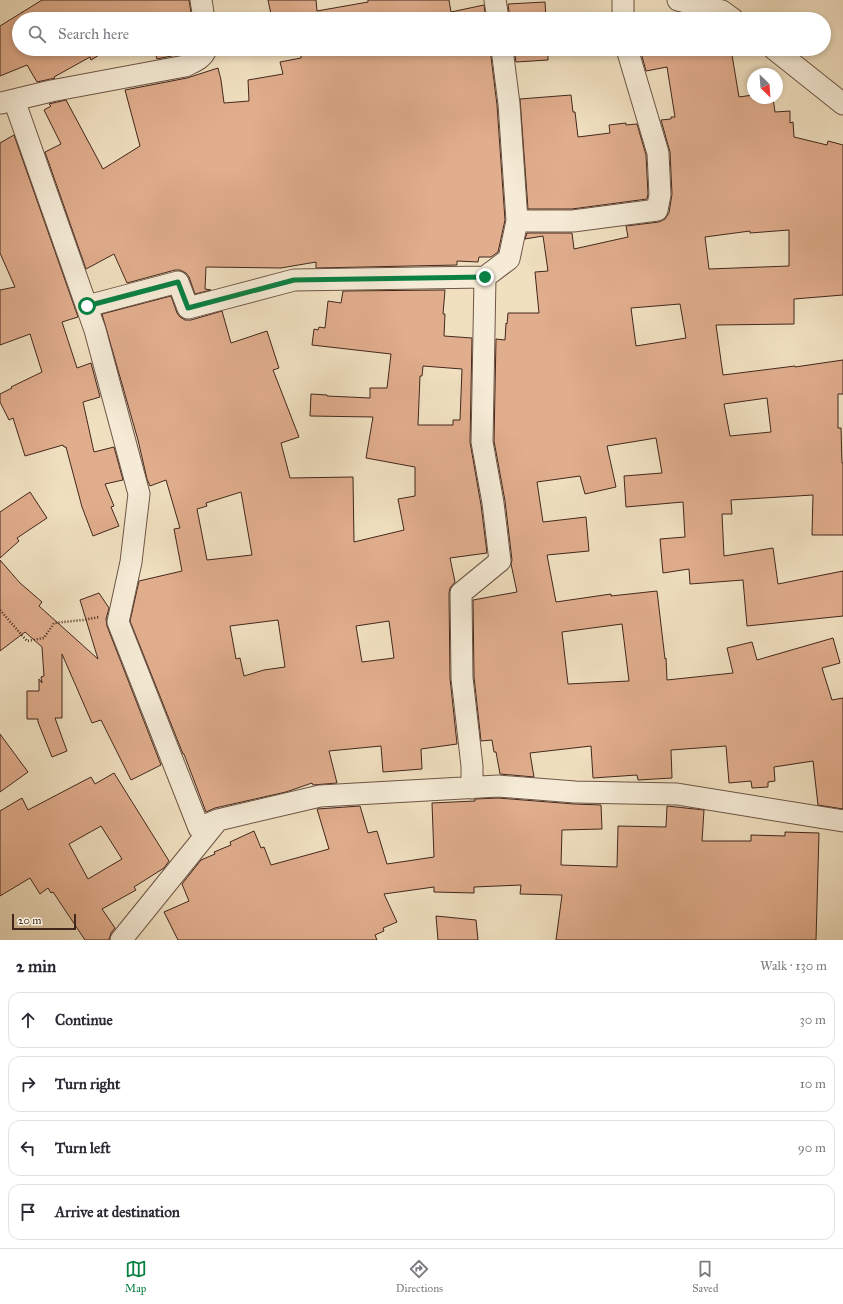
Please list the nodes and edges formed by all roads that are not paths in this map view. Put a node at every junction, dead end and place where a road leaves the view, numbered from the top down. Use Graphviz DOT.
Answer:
graph roads {
  1 [pos="201,0"];
  2 [pos="495,0"];
  3 [pos="623,0"];
  4 [pos="678,0"];
  5 [pos="203,12"];
  6 [pos="497,12"];
  7 [pos="623,12"];
  8 [pos="723,12"];
  9 [pos="201,56"];
  10 [pos="503,56"];
  11 [pos="629,56"];
  12 [pos="783,56"];
  13 [pos="7,102"];
  14 [pos="843,104"];
  15 [pos="517,221"];
  16 [pos="485,277"];
  17 [pos="87,306"];
  18 [pos="472,788"];
  19 [pos="218,820"];
  20 [pos="843,821"];
  21 [pos="121,940"];
  1 -- 5 [label="street"];
  2 -- 6 [label="street"];
  3 -- 7 [label="street"];
  4 -- 8 [label="street"];
  9 -- 13 [label="street"];
  10 -- 15 [label="street"];
  11 -- 15 [label="street"];
  12 -- 14 [label="street"];
  13 -- 17 [label="street"];
  15 -- 16 [label="street"];
  16 -- 17 [label="street"];
  16 -- 18 [label="street"];
  17 -- 19 [label="street"];
  18 -- 19 [label="street"];
  18 -- 20 [label="street"];
  19 -- 21 [label="street"];
}
